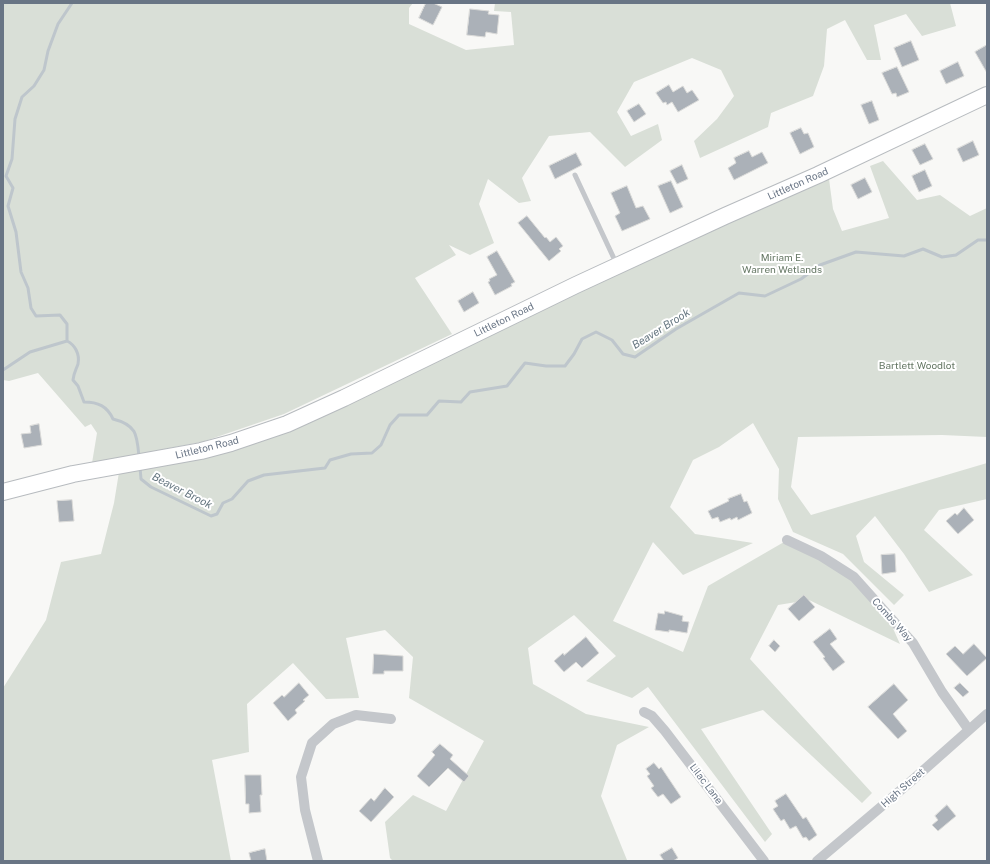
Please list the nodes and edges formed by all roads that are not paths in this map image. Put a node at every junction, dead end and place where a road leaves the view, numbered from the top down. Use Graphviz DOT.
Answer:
graph roads {
  1 [pos="987,95"];
  2 [pos="574,175"];
  3 [pos="617,266"];
  4 [pos="3,492"];
  5 [pos="787,540"];
  6 [pos="644,712"];
  7 [pos="987,714"];
  8 [pos="390,719"];
  9 [pos="969,730"];
  10 [pos="318,861"];
  11 [pos="764,861"];
  12 [pos="817,861"];
  1 -- 3 [label="main road, Littleton Road"];
  2 -- 3 [label="lane"];
  3 -- 4 [label="main road, Littleton Road"];
  5 -- 9 [label="street, Combs Way"];
  6 -- 11 [label="street, Lilac Lane"];
  7 -- 9 [label="street, High Street"];
  8 -- 10 [label="street"];
  9 -- 12 [label="street, High Street"];
}
